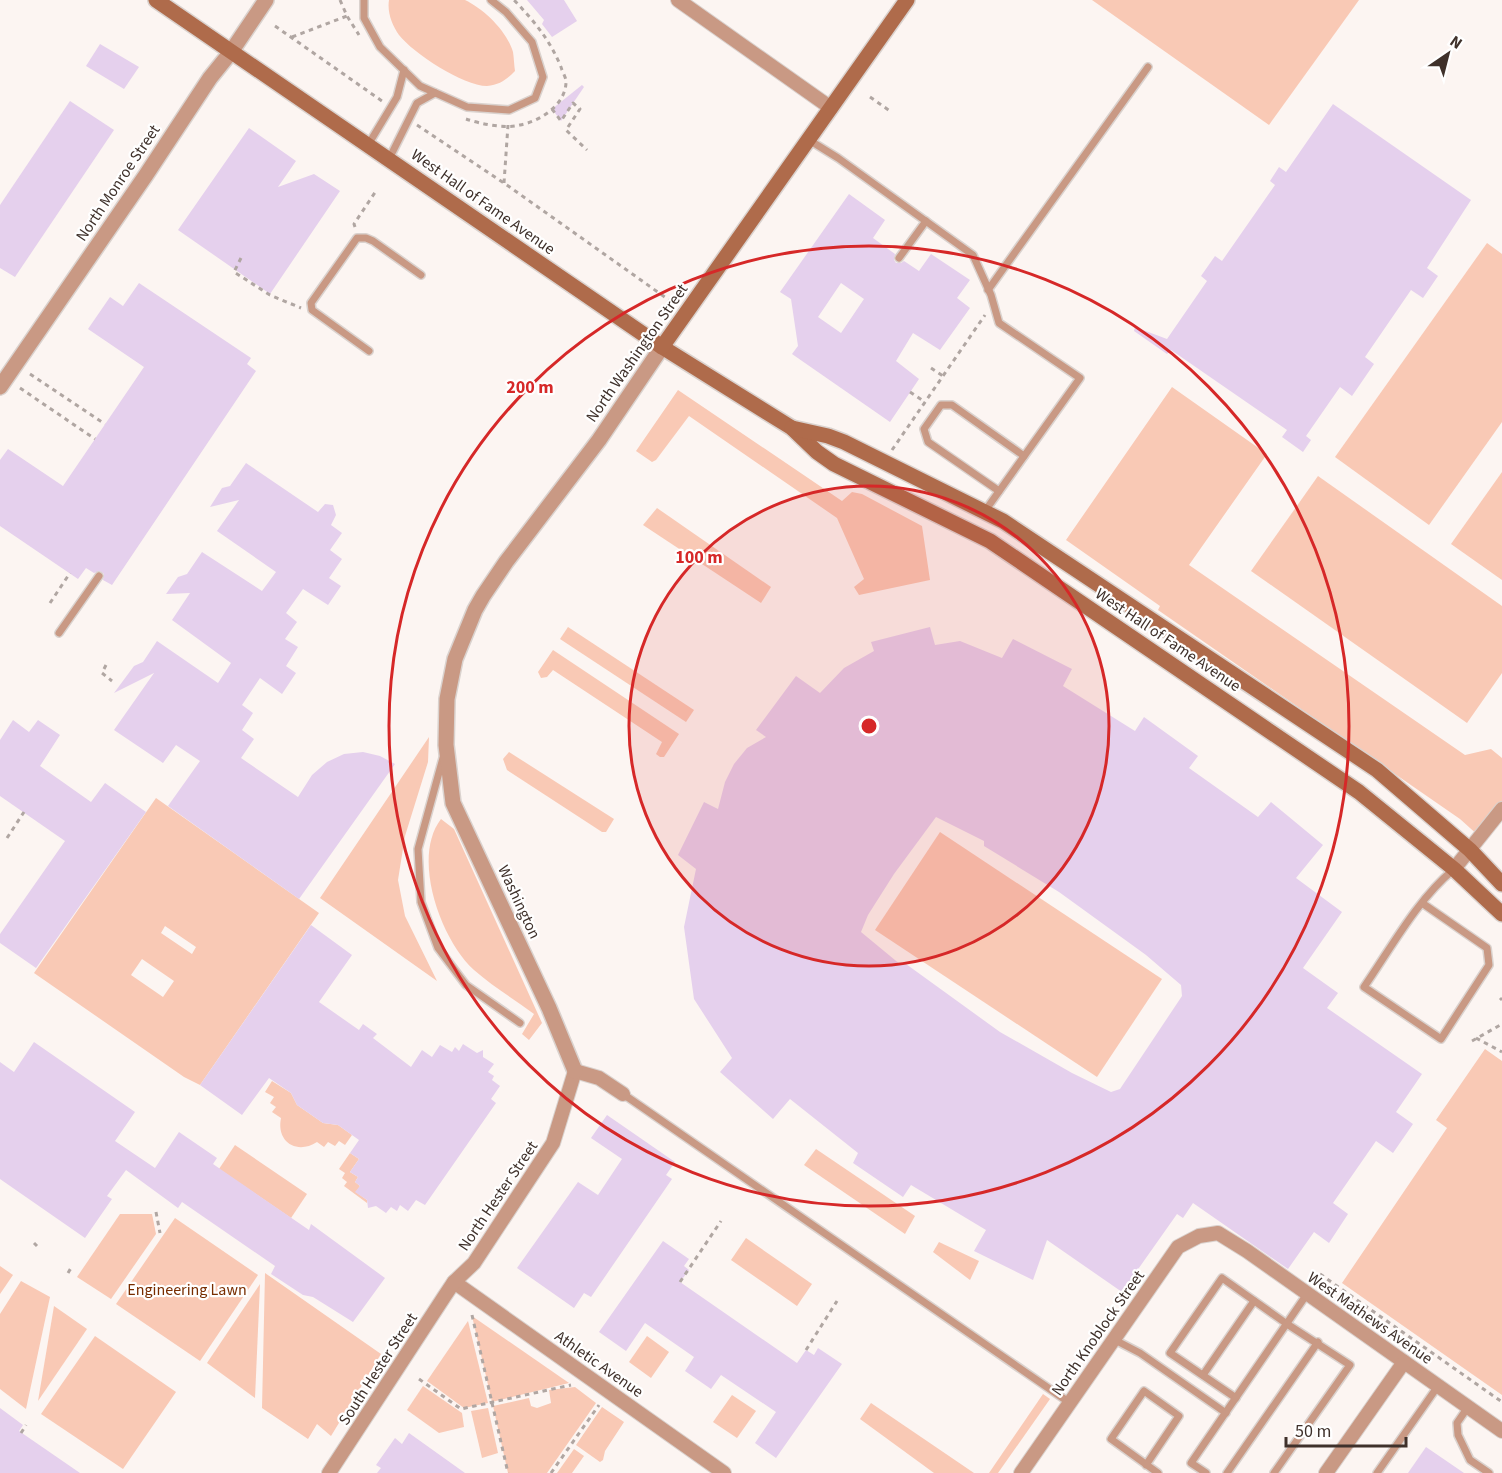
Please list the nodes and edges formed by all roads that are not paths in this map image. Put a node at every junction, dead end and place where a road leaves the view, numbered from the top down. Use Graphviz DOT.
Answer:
graph roads {
  1 [pos="156,0"];
  2 [pos="266,0"];
  3 [pos="364,0"];
  4 [pos="491,0"];
  5 [pos="678,0"];
  6 [pos="907,0"];
  7 [pos="231,52"];
  8 [pos="1148,67"];
  9 [pos="404,70"];
  10 [pos="435,93"];
  11 [pos="831,108"];
  12 [pos="809,141"];
  13 [pos="368,145"];
  14 [pos="389,159"];
  15 [pos="926,221"];
  16 [pos="899,258"];
  17 [pos="421,275"];
  18 [pos="988,290"];
  19 [pos="662,347"];
  20 [pos="369,351"];
  21 [pos="0,387"];
  22 [pos="792,428"];
  23 [pos="1024,456"];
  24 [pos="999,491"];
  25 [pos="984,512"];
  26 [pos="99,576"];
  27 [pos="59,633"];
  28 [pos="446,745"];
  29 [pos="1502,809"];
  30 [pos="1470,850"];
  31 [pos="1455,869"];
  32 [pos="1502,884"];
  33 [pos="1422,903"];
  34 [pos="1502,914"];
  35 [pos="520,1023"];
  36 [pos="574,1071"];
  37 [pos="623,1094"];
  38 [pos="1218,1233"];
  39 [pos="454,1282"];
  40 [pos="1307,1294"];
  41 [pos="1254,1301"];
  42 [pos="1287,1324"];
  43 [pos="1113,1339"];
  44 [pos="1318,1342"];
  45 [pos="1404,1362"];
  46 [pos="1203,1375"];
  47 [pos="1438,1386"];
  48 [pos="1236,1398"];
  49 [pos="1070,1403"];
  50 [pos="1468,1407"];
  51 [pos="1226,1413"];
  52 [pos="1502,1431"];
  53 [pos="1146,1465"];
  54 [pos="329,1473"];
  55 [pos="724,1473"];
  56 [pos="1021,1473"];
  57 [pos="1158,1473"];
  58 [pos="1206,1473"];
  59 [pos="1227,1473"];
  60 [pos="1275,1473"];
  61 [pos="1326,1473"];
  62 [pos="1377,1473"];
  63 [pos="1489,1473"];
  1 -- 7 [label="main road, West Hall of Fame Avenue"];
  2 -- 7 [label="street, North Monroe Street"];
  3 -- 9 [label="lane"];
  4 -- 10 [label="lane"];
  5 -- 11 [label="street"];
  6 -- 11 [label="main road, North Washington Street"];
  7 -- 13 [label="main road, West Hall of Fame Avenue"];
  7 -- 21 [label="street, North Monroe Street"];
  8 -- 18 [label="lane"];
  9 -- 10 [label="lane"];
  9 -- 13 [label="lane"];
  10 -- 14 [label="lane"];
  11 -- 12 [label="main road, North Washington Street"];
  12 -- 15 [label="lane"];
  12 -- 19 [label="main road, North Washington Street"];
  13 -- 14 [label="main road, West Hall of Fame Avenue"];
  14 -- 19 [label="main road, West Hall of Fame Avenue"];
  15 -- 16 [label="lane"];
  15 -- 18 [label="lane"];
  17 -- 20 [label="lane"];
  18 -- 23 [label="lane"];
  19 -- 22 [label="main road, West Hall of Fame Avenue"];
  19 -- 28 [label="street, North Washington Street"];
  22 -- 25 [label="main road, West Hall of Fame Avenue"];
  22 -- 31 [label="main road, West Hall of Fame Avenue"];
  23 -- 24 [label="lane"];
  23 -- 24 [label="lane"];
  24 -- 25 [label="lane"];
  25 -- 30 [label="main road, West Hall of Fame Avenue"];
  26 -- 27 [label="lane"];
  28 -- 35 [label="lane"];
  28 -- 36 [label="street, Washington"];
  29 -- 30 [label="street"];
  30 -- 31 [label="street"];
  30 -- 32 [label="main road, West Hall of Fame Avenue"];
  31 -- 33 [label="lane"];
  31 -- 34 [label="main road, West Hall of Fame Avenue"];
  33 -- 33 [label="lane"];
  36 -- 37 [label="street"];
  36 -- 39 [label="street, North Hester Street"];
  37 -- 49 [label="lane"];
  38 -- 40 [label="street, West Mathews Avenue"];
  38 -- 43 [label="street, North Knoblock Street"];
  39 -- 54 [label="street, South Hester Street"];
  39 -- 55 [label="street, Athletic Avenue"];
  40 -- 42 [label="lane"];
  40 -- 45 [label="street, West Mathews Avenue"];
  41 -- 42 [label="lane"];
  41 -- 46 [label="lane"];
  41 -- 46 [label="lane"];
  42 -- 44 [label="lane"];
  42 -- 48 [label="lane"];
  43 -- 49 [label="street, North Knoblock Street"];
  43 -- 51 [label="lane"];
  44 -- 59 [label="lane"];
  44 -- 60 [label="lane"];
  45 -- 47 [label="street, West Mathews Avenue"];
  45 -- 61 [label="street"];
  46 -- 48 [label="lane"];
  47 -- 50 [label="street, West Mathews Avenue"];
  47 -- 62 [label="lane"];
  48 -- 51 [label="lane"];
  49 -- 56 [label="street, North Knoblock Street"];
  50 -- 52 [label="street, West Mathews Avenue"];
  50 -- 63 [label="lane"];
  51 -- 58 [label="lane"];
  53 -- 53 [label="lane"];
  53 -- 57 [label="lane"];
}
